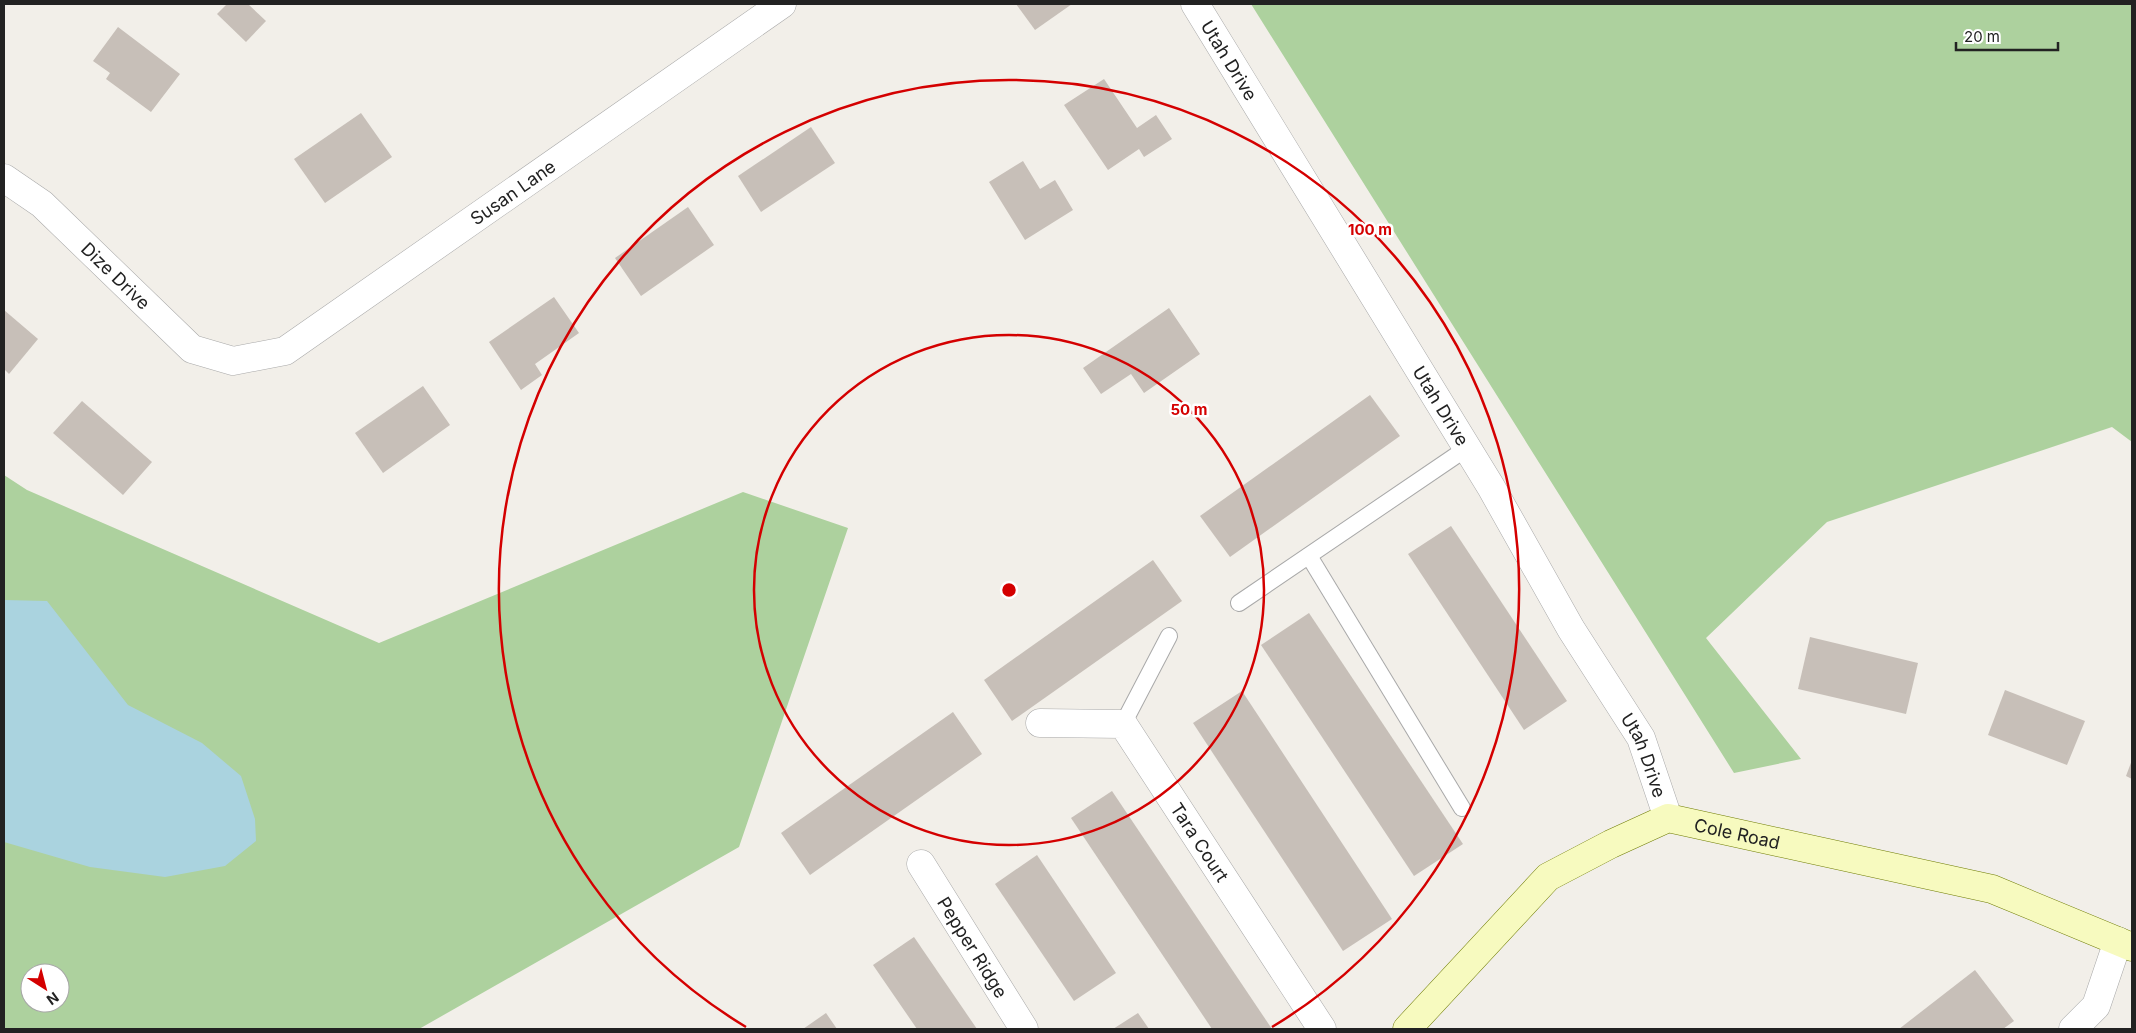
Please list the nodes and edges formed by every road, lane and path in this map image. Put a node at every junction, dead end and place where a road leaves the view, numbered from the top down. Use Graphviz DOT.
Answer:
graph roads {
  1 [pos="782,4"];
  2 [pos="1195,4"];
  3 [pos="4,178"];
  4 [pos="233,361"];
  5 [pos="1467,448"];
  6 [pos="1309,556"];
  7 [pos="1239,603"];
  8 [pos="1168,636"];
  9 [pos="1040,723"];
  10 [pos="1123,724"];
  11 [pos="1462,808"];
  12 [pos="1668,818"];
  13 [pos="922,864"];
  14 [pos="2125,944"];
  15 [pos="1024,1029"];
  16 [pos="1322,1029"];
  17 [pos="1407,1029"];
  18 [pos="2073,1029"];
  1 -- 4 [label="street, Susan Lane"];
  2 -- 5 [label="street, Utah Drive"];
  3 -- 4 [label="street, Dize Drive"];
  5 -- 6 [label="lane"];
  5 -- 12 [label="street, Utah Drive"];
  6 -- 7 [label="lane"];
  6 -- 11 [label="lane"];
  8 -- 10 [label="lane"];
  9 -- 10 [label="street"];
  10 -- 16 [label="street, Tara Court"];
  12 -- 14 [label="street, Cole Road"];
  12 -- 17 [label="street"];
  13 -- 15 [label="street, Pepper Ridge"];
  14 -- 18 [label="street"];
}
